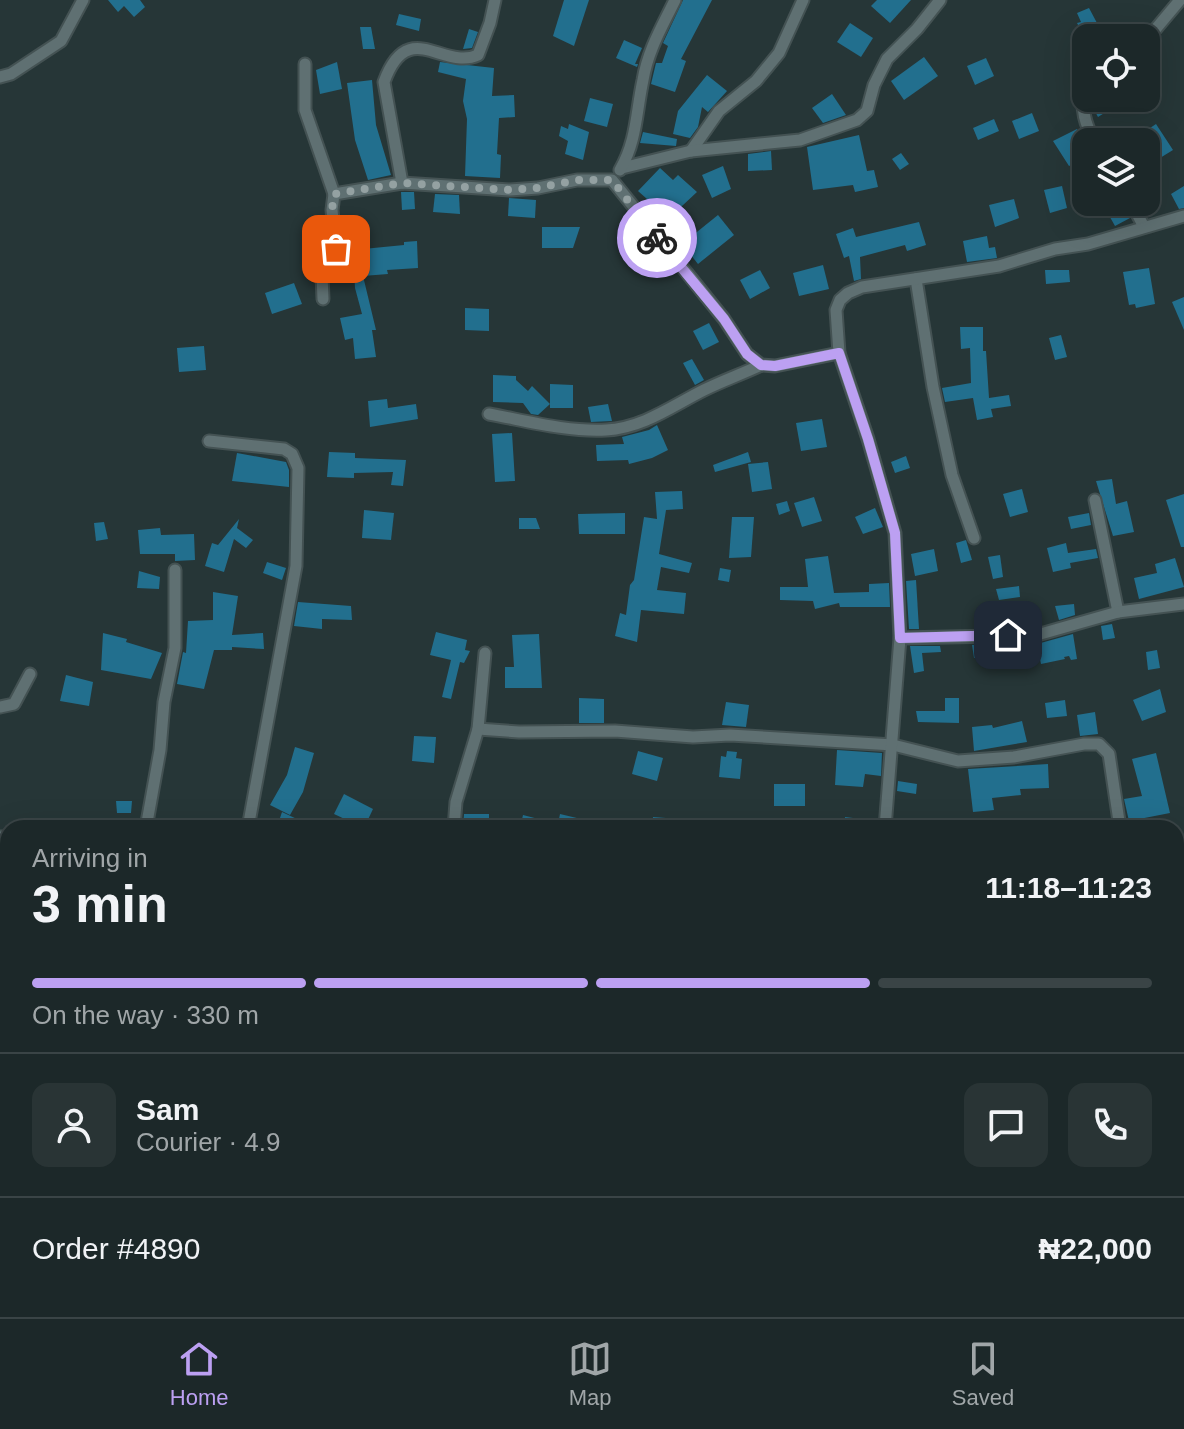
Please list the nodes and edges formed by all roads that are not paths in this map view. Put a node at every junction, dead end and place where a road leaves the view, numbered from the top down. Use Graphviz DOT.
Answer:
graph roads {
  1 [pos="83,0"];
  2 [pos="495,0"];
  3 [pos="675,0"];
  4 [pos="803,0"];
  5 [pos="940,0"];
  6 [pos="1180,0"];
  7 [pos="1160,24"];
  8 [pos="305,64"];
  9 [pos="0,77"];
  10 [pos="691,151"];
  11 [pos="622,168"];
  12 [pos="612,180"];
  13 [pos="402,183"];
  14 [pos="334,194"];
  15 [pos="1138,216"];
  16 [pos="1184,216"];
  17 [pos="1144,227"];
  18 [pos="916,279"];
  19 [pos="323,299"];
  20 [pos="839,353"];
  21 [pos="761,365"];
  22 [pos="489,414"];
  23 [pos="209,441"];
  24 [pos="1095,500"];
  25 [pos="974,538"];
  26 [pos="175,570"];
  27 [pos="1184,604"];
  28 [pos="1118,612"];
  29 [pos="900,638"];
  30 [pos="485,653"];
  31 [pos="30,674"];
  32 [pos="0,707"];
  33 [pos="478,729"];
  34 [pos="893,745"];
  35 [pos="147,820"];
  36 [pos="249,820"];
  37 [pos="455,820"];
  38 [pos="886,820"];
  39 [pos="1119,820"];
  1 -- 9 [label="street"];
  2 -- 13 [label="street"];
  3 -- 11 [label="street"];
  4 -- 10 [label="street"];
  5 -- 10 [label="street"];
  6 -- 7 [label="street"];
  8 -- 14 [label="street"];
  10 -- 11 [label="street"];
  11 -- 12 [label="street"];
  12 -- 13 [label="street"];
  12 -- 21 [label="street"];
  13 -- 14 [label="street"];
  14 -- 19 [label="street"];
  15 -- 17 [label="street"];
  16 -- 17 [label="street"];
  17 -- 18 [label="street"];
  18 -- 20 [label="street"];
  18 -- 25 [label="street"];
  20 -- 21 [label="street"];
  20 -- 29 [label="street"];
  21 -- 22 [label="street"];
  23 -- 36 [label="street"];
  24 -- 28 [label="street"];
  26 -- 35 [label="street"];
  27 -- 28 [label="street"];
  28 -- 29 [label="street"];
  29 -- 34 [label="street"];
  30 -- 33 [label="street"];
  31 -- 32 [label="street"];
  33 -- 34 [label="street"];
  33 -- 37 [label="street"];
  34 -- 38 [label="street"];
  34 -- 39 [label="street"];
}
